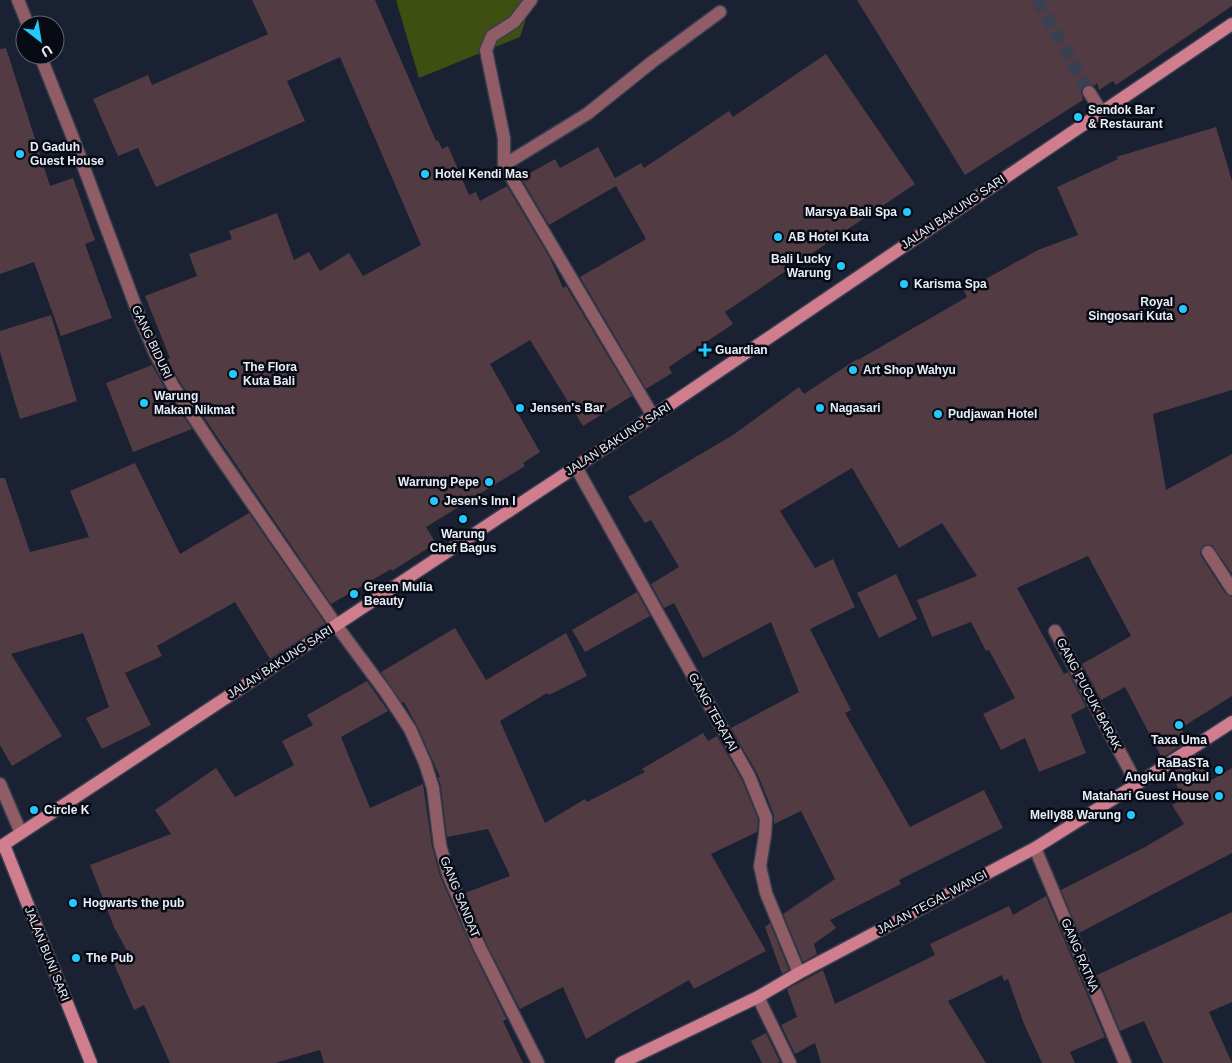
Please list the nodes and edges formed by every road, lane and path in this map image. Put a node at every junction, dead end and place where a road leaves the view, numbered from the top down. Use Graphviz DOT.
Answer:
graph roads {
  1 [pos="18,0"];
  2 [pos="531,0"];
  3 [pos="720,12"];
  4 [pos="24,15"];
  5 [pos="1232,24"];
  6 [pos="44,65"];
  7 [pos="1089,92"];
  8 [pos="1101,111"];
  9 [pos="504,165"];
  10 [pos="653,416"];
  11 [pos="576,466"];
  12 [pos="1208,552"];
  13 [pos="1232,589"];
  14 [pos="336,625"];
  15 [pos="1055,631"];
  16 [pos="1232,722"];
  17 [pos="0,784"];
  18 [pos="1137,784"];
  19 [pos="21,833"];
  20 [pos="2,846"];
  21 [pos="1035,848"];
  22 [pos="798,973"];
  23 [pos="758,997"];
  24 [pos="91,1063"];
  25 [pos="538,1063"];
  26 [pos="621,1063"];
  27 [pos="790,1063"];
  28 [pos="1125,1063"];
  1 -- 4 [label="street"];
  2 -- 9 [label="street"];
  3 -- 9 [label="street"];
  5 -- 8 [label="main road, JALAN BAKUNG SARI"];
  6 -- 14 [label="street, GANG BIDURI"];
  7 -- 8 [label="street"];
  8 -- 10 [label="main road, JALAN BAKUNG SARI"];
  9 -- 10 [label="street"];
  10 -- 11 [label="main road, JALAN BAKUNG SARI"];
  11 -- 14 [label="main road, JALAN BAKUNG SARI"];
  11 -- 22 [label="street, GANG TERATAI"];
  12 -- 13 [label="street"];
  14 -- 19 [label="main road, JALAN BAKUNG SARI"];
  14 -- 25 [label="street, GANG SANDAT"];
  15 -- 18 [label="street, GANG PUCUK BARAK"];
  16 -- 18 [label="main road, JALAN TEGAL WANGI"];
  17 -- 19 [label="street"];
  18 -- 21 [label="main road, JALAN TEGAL WANGI"];
  19 -- 20 [label="main road, JALAN BAKUNG SARI"];
  20 -- 24 [label="main road, JALAN BUNI SARI"];
  21 -- 22 [label="main road, JALAN TEGAL WANGI"];
  21 -- 28 [label="street, GANG RATNA"];
  22 -- 23 [label="main road, JALAN TEGAL WANGI"];
  23 -- 26 [label="main road, JALAN TEGAL WANGI"];
  23 -- 27 [label="street"];
}
